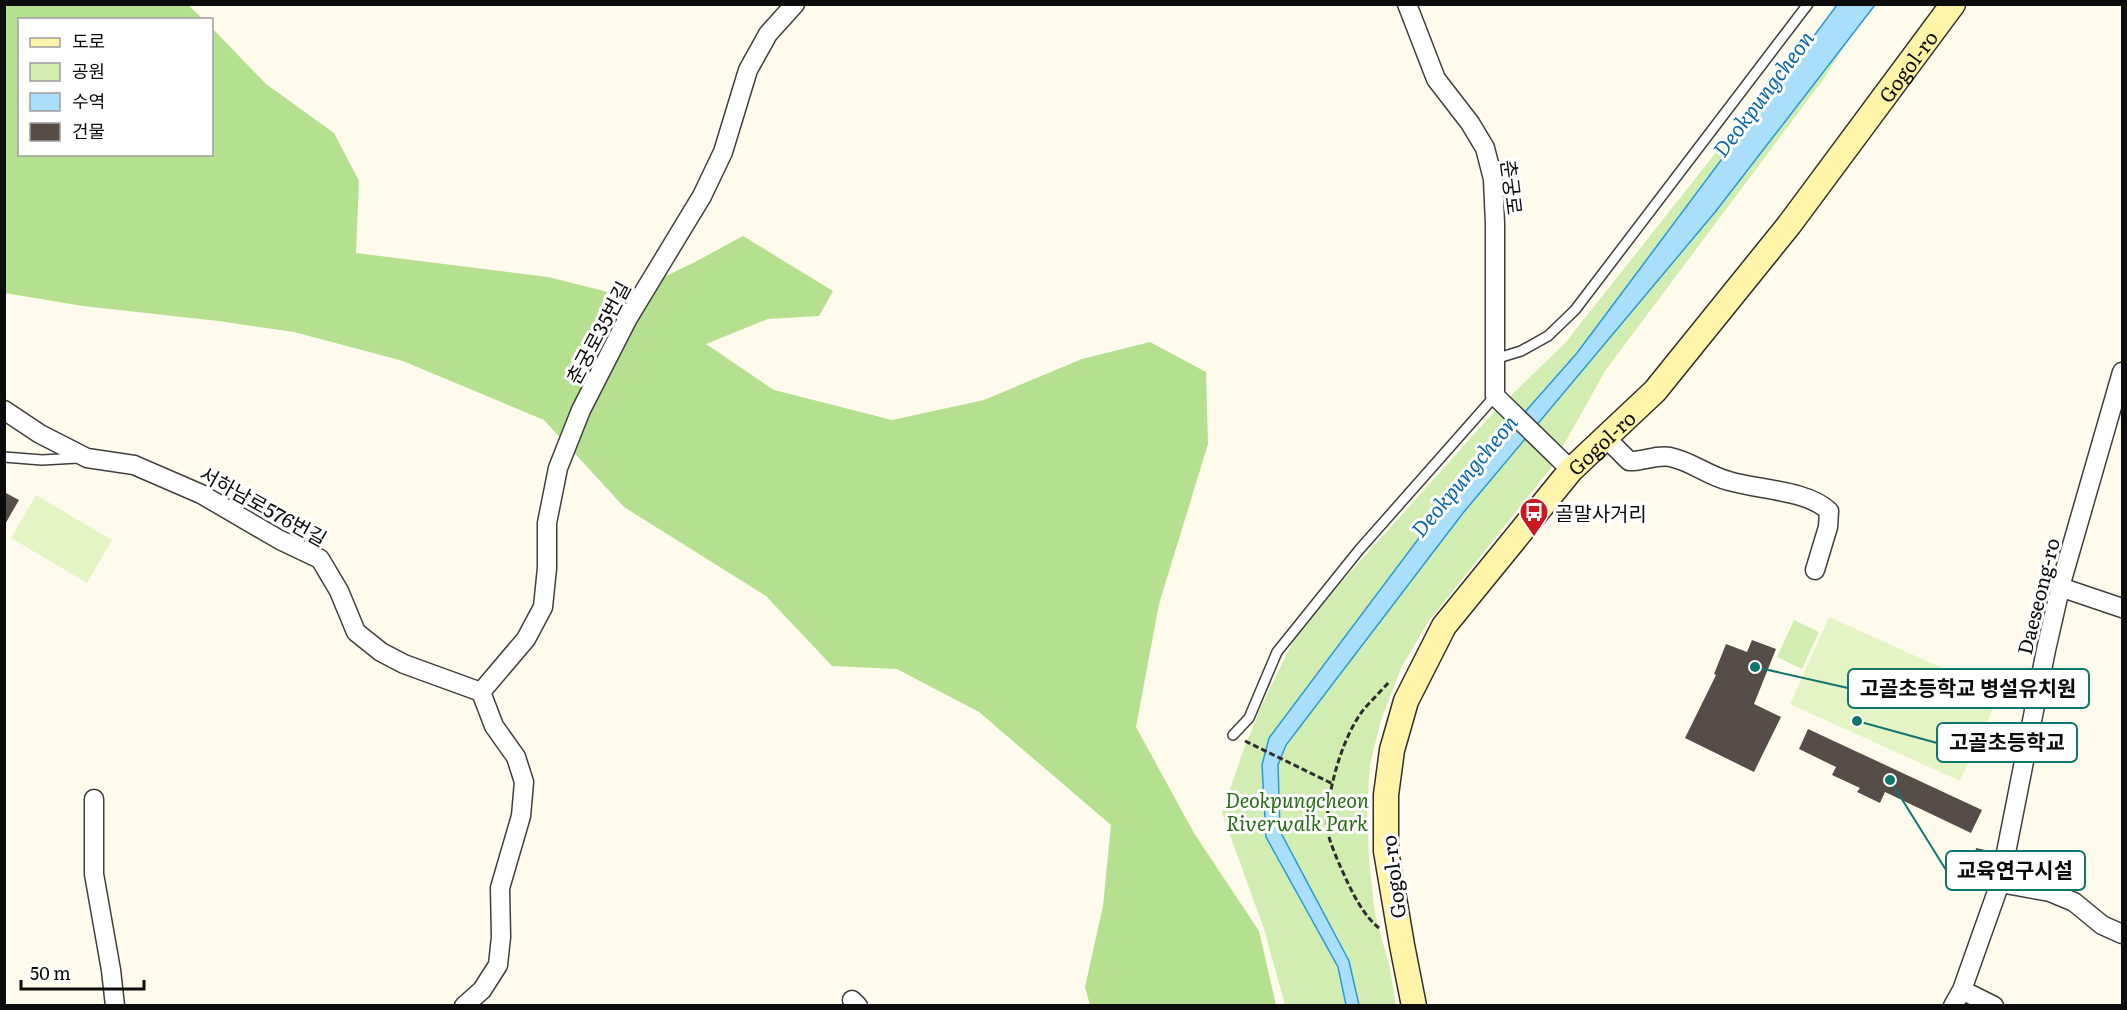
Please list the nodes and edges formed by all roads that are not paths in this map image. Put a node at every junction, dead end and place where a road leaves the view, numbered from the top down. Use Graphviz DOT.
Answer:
graph roads {
  1 [pos="795,4"];
  2 [pos="1407,4"];
  3 [pos="1808,4"];
  4 [pos="1953,4"];
  5 [pos="1495,359"];
  6 [pos="2122,372"];
  7 [pos="1495,396"];
  8 [pos="4,410"];
  9 [pos="1606,438"];
  10 [pos="4,457"];
  11 [pos="87,458"];
  12 [pos="1571,470"];
  13 [pos="1815,570"];
  14 [pos="2060,587"];
  15 [pos="2122,608"];
  16 [pos="481,692"];
  17 [pos="1233,735"];
  18 [pos="94,799"];
  19 [pos="2000,883"];
  20 [pos="2122,934"];
  21 [pos="1958,998"];
  22 [pos="115,1005"];
  23 [pos="464,1005"];
  24 [pos="1414,1005"];
  25 [pos="1994,1005"];
  1 -- 16 [label="street, 춘궁로35번길"];
  2 -- 5 [label="street, 춘궁로"];
  3 -- 5 [label="lane"];
  4 -- 9 [label="street, Gogol-ro"];
  5 -- 7 [label="street, 춘궁로"];
  6 -- 14 [label="street, Daeseong-ro"];
  7 -- 12 [label="street"];
  7 -- 17 [label="lane"];
  8 -- 11 [label="street, 서하남로576번길"];
  9 -- 12 [label="street, Gogol-ro"];
  9 -- 13 [label="street"];
  10 -- 11 [label="lane"];
  11 -- 16 [label="street, 서하남로576번길"];
  12 -- 24 [label="street, Gogol-ro"];
  14 -- 15 [label="street"];
  14 -- 19 [label="street, Daeseong-ro"];
  16 -- 23 [label="street"];
  18 -- 22 [label="street"];
  19 -- 20 [label="street"];
  19 -- 21 [label="street, Daeseong-ro"];
  21 -- 25 [label="street"];
}
